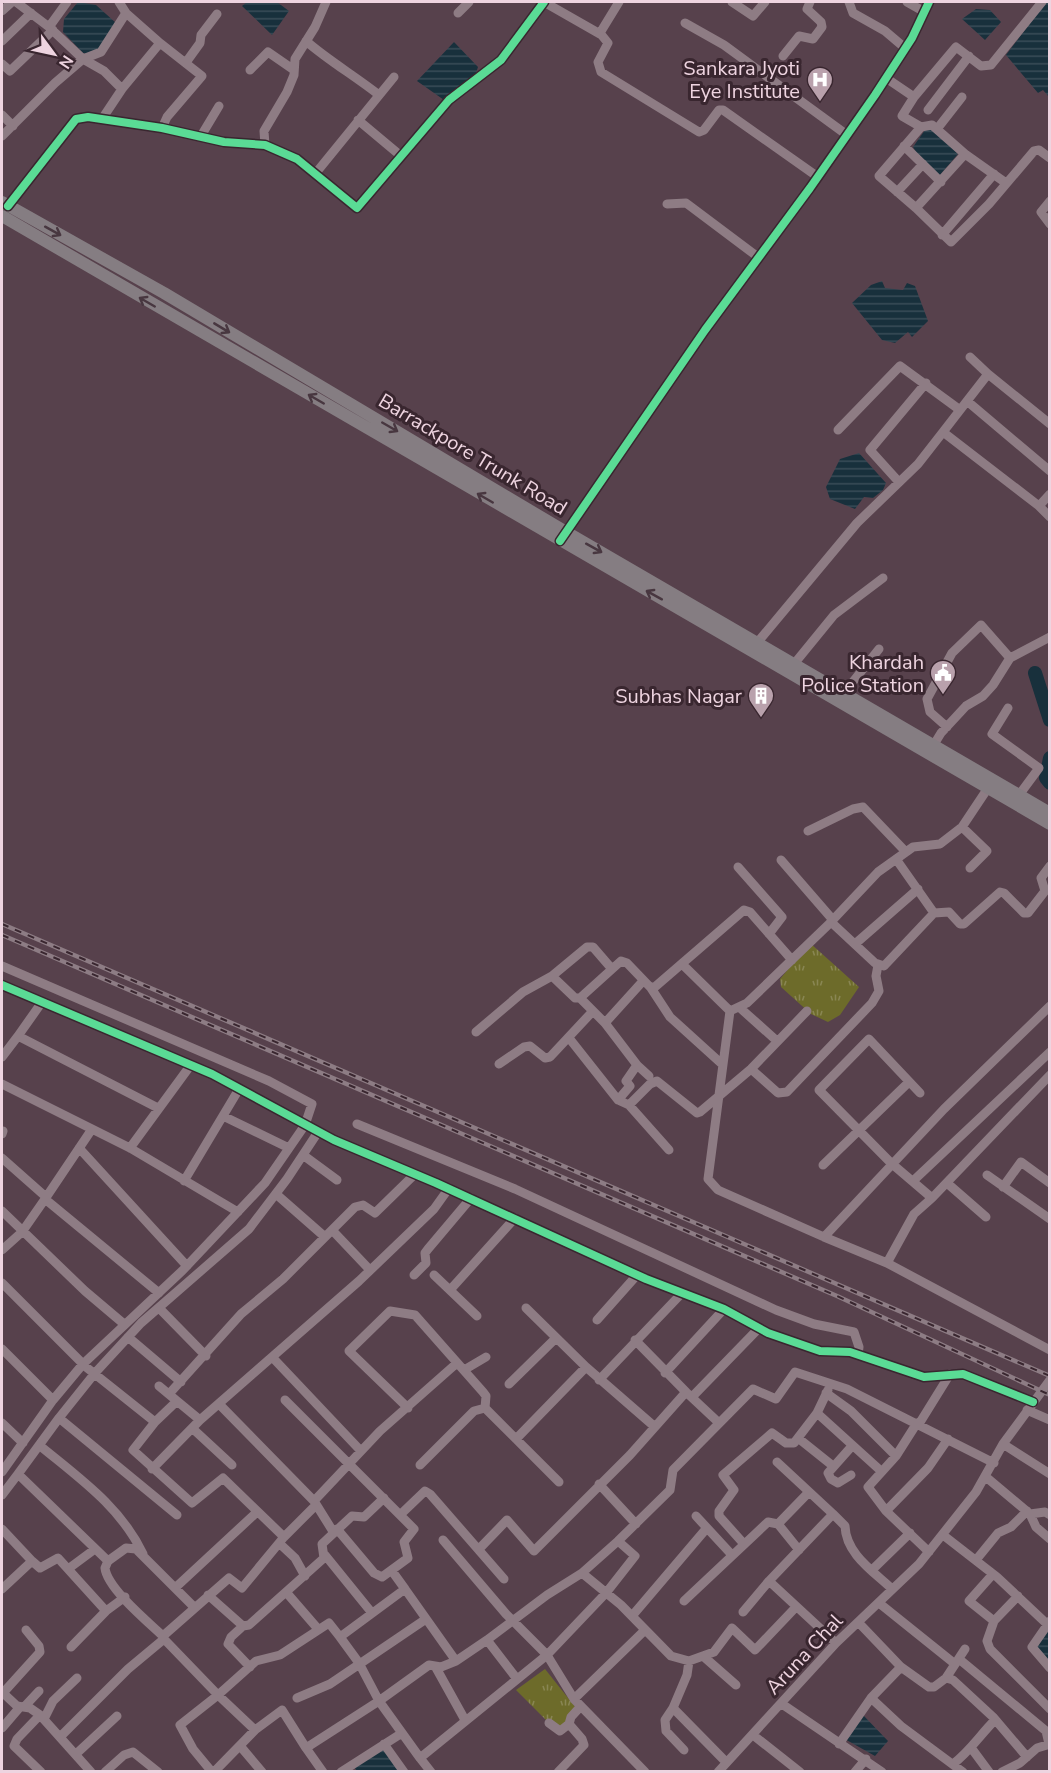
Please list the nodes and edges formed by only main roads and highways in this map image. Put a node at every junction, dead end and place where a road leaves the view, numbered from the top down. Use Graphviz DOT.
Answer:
graph roads {
  1 [pos="4,208"];
  2 [pos="563,536"];
  3 [pos="931,749"];
  4 [pos="1050,813"];
  5 [pos="1050,824"];
  1 -- 2 [label="main road, Barrackpore Trunk Road"];
  3 -- 2 [label="main road, Barrackpore Trunk Road, one-way"];
  2 -- 3 [label="main road, Barrackpore Trunk Road, one-way"];
  3 -- 4 [label="main road, Barrackpore Trunk Road"];
  3 -- 5 [label="main road, Barrackpore Trunk Road"];
}
